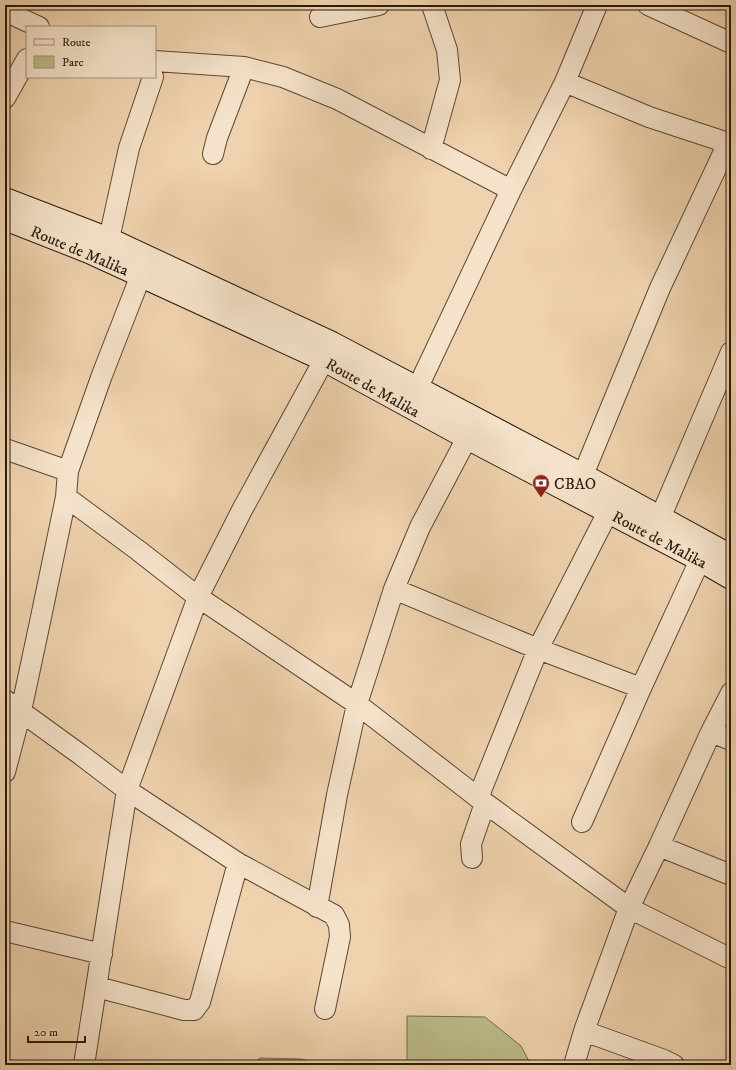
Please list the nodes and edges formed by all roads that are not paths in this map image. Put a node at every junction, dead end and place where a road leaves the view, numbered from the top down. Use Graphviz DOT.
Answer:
graph roads {
  1 [pos="379,5"];
  2 [pos="432,5"];
  3 [pos="597,5"];
  4 [pos="648,5"];
  5 [pos="5,11"];
  6 [pos="320,17"];
  7 [pos="37,26"];
  8 [pos="731,42"];
  9 [pos="26,61"];
  10 [pos="244,67"];
  11 [pos="156,68"];
  12 [pos="152,78"];
  13 [pos="565,82"];
  14 [pos="5,98"];
  15 [pos="730,144"];
  16 [pos="431,149"];
  17 [pos="213,154"];
  18 [pos="510,190"];
  19 [pos="5,199"];
  20 [pos="5,219"];
  21 [pos="109,239"];
  22 [pos="141,275"];
  23 [pos="731,352"];
  24 [pos="324,360"];
  25 [pos="418,387"];
  26 [pos="467,438"];
  27 [pos="5,449"];
  28 [pos="68,470"];
  29 [pos="583,475"];
  30 [pos="66,497"];
  31 [pos="608,512"];
  32 [pos="661,516"];
  33 [pos="731,556"];
  34 [pos="700,560"];
  35 [pos="731,578"];
  36 [pos="394,589"];
  37 [pos="198,597"];
  38 [pos="538,649"];
  39 [pos="641,688"];
  40 [pos="731,693"];
  41 [pos="357,704"];
  42 [pos="13,706"];
  43 [pos="711,732"];
  44 [pos="731,740"];
  45 [pos="5,772"];
  46 [pos="127,790"];
  47 [pos="481,800"];
  48 [pos="582,822"];
  49 [pos="659,846"];
  50 [pos="472,858"];
  51 [pos="238,862"];
  52 [pos="731,875"];
  53 [pos="317,907"];
  54 [pos="629,908"];
  55 [pos="5,931"];
  56 [pos="102,954"];
  57 [pos="731,959"];
  58 [pos="97,987"];
  59 [pos="325,1009"];
  60 [pos="584,1031"];
  61 [pos="84,1065"];
  62 [pos="574,1065"];
  63 [pos="674,1065"];
  1 -- 6 [label="street"];
  2 -- 16 [label="street"];
  3 -- 13 [label="street"];
  4 -- 8 [label="street"];
  5 -- 7 [label="street"];
  9 -- 14 [label="street"];
  10 -- 11 [label="street"];
  10 -- 16 [label="street"];
  10 -- 17 [label="street"];
  12 -- 21 [label="street"];
  13 -- 15 [label="street"];
  13 -- 18 [label="street"];
  15 -- 29 [label="street"];
  16 -- 18 [label="street"];
  18 -- 25 [label="street"];
  19 -- 21 [label="main road, Route de Malika"];
  20 -- 22 [label="main road, Route de Malika"];
  21 -- 25 [label="main road, Route de Malika"];
  22 -- 24 [label="main road, Route de Malika"];
  22 -- 28 [label="street"];
  23 -- 32 [label="street"];
  24 -- 26 [label="main road, Route de Malika"];
  24 -- 37 [label="street"];
  25 -- 29 [label="main road, Route de Malika"];
  26 -- 31 [label="main road, Route de Malika"];
  26 -- 36 [label="street"];
  27 -- 28 [label="street"];
  28 -- 30 [label="street"];
  29 -- 32 [label="main road, Route de Malika"];
  30 -- 37 [label="street"];
  30 -- 42 [label="street"];
  31 -- 34 [label="main road, Route de Malika"];
  31 -- 38 [label="street"];
  32 -- 33 [label="main road, Route de Malika"];
  34 -- 35 [label="main road, Route de Malika"];
  34 -- 39 [label="street"];
  36 -- 38 [label="street"];
  36 -- 41 [label="street"];
  37 -- 41 [label="street"];
  37 -- 46 [label="street"];
  38 -- 39 [label="street"];
  38 -- 47 [label="street"];
  39 -- 48 [label="street"];
  40 -- 43 [label="street"];
  41 -- 47 [label="street"];
  41 -- 53 [label="street"];
  42 -- 45 [label="street"];
  42 -- 46 [label="street"];
  43 -- 44 [label="street"];
  43 -- 49 [label="street"];
  46 -- 51 [label="street"];
  46 -- 56 [label="street"];
  47 -- 50 [label="street"];
  47 -- 54 [label="street"];
  49 -- 52 [label="street"];
  49 -- 54 [label="street"];
  51 -- 53 [label="street"];
  51 -- 58 [label="street"];
  53 -- 59 [label="street"];
  54 -- 57 [label="street"];
  54 -- 60 [label="street"];
  55 -- 56 [label="street"];
  56 -- 58 [label="street"];
  58 -- 61 [label="street"];
  60 -- 62 [label="street"];
  60 -- 63 [label="street"];
}
